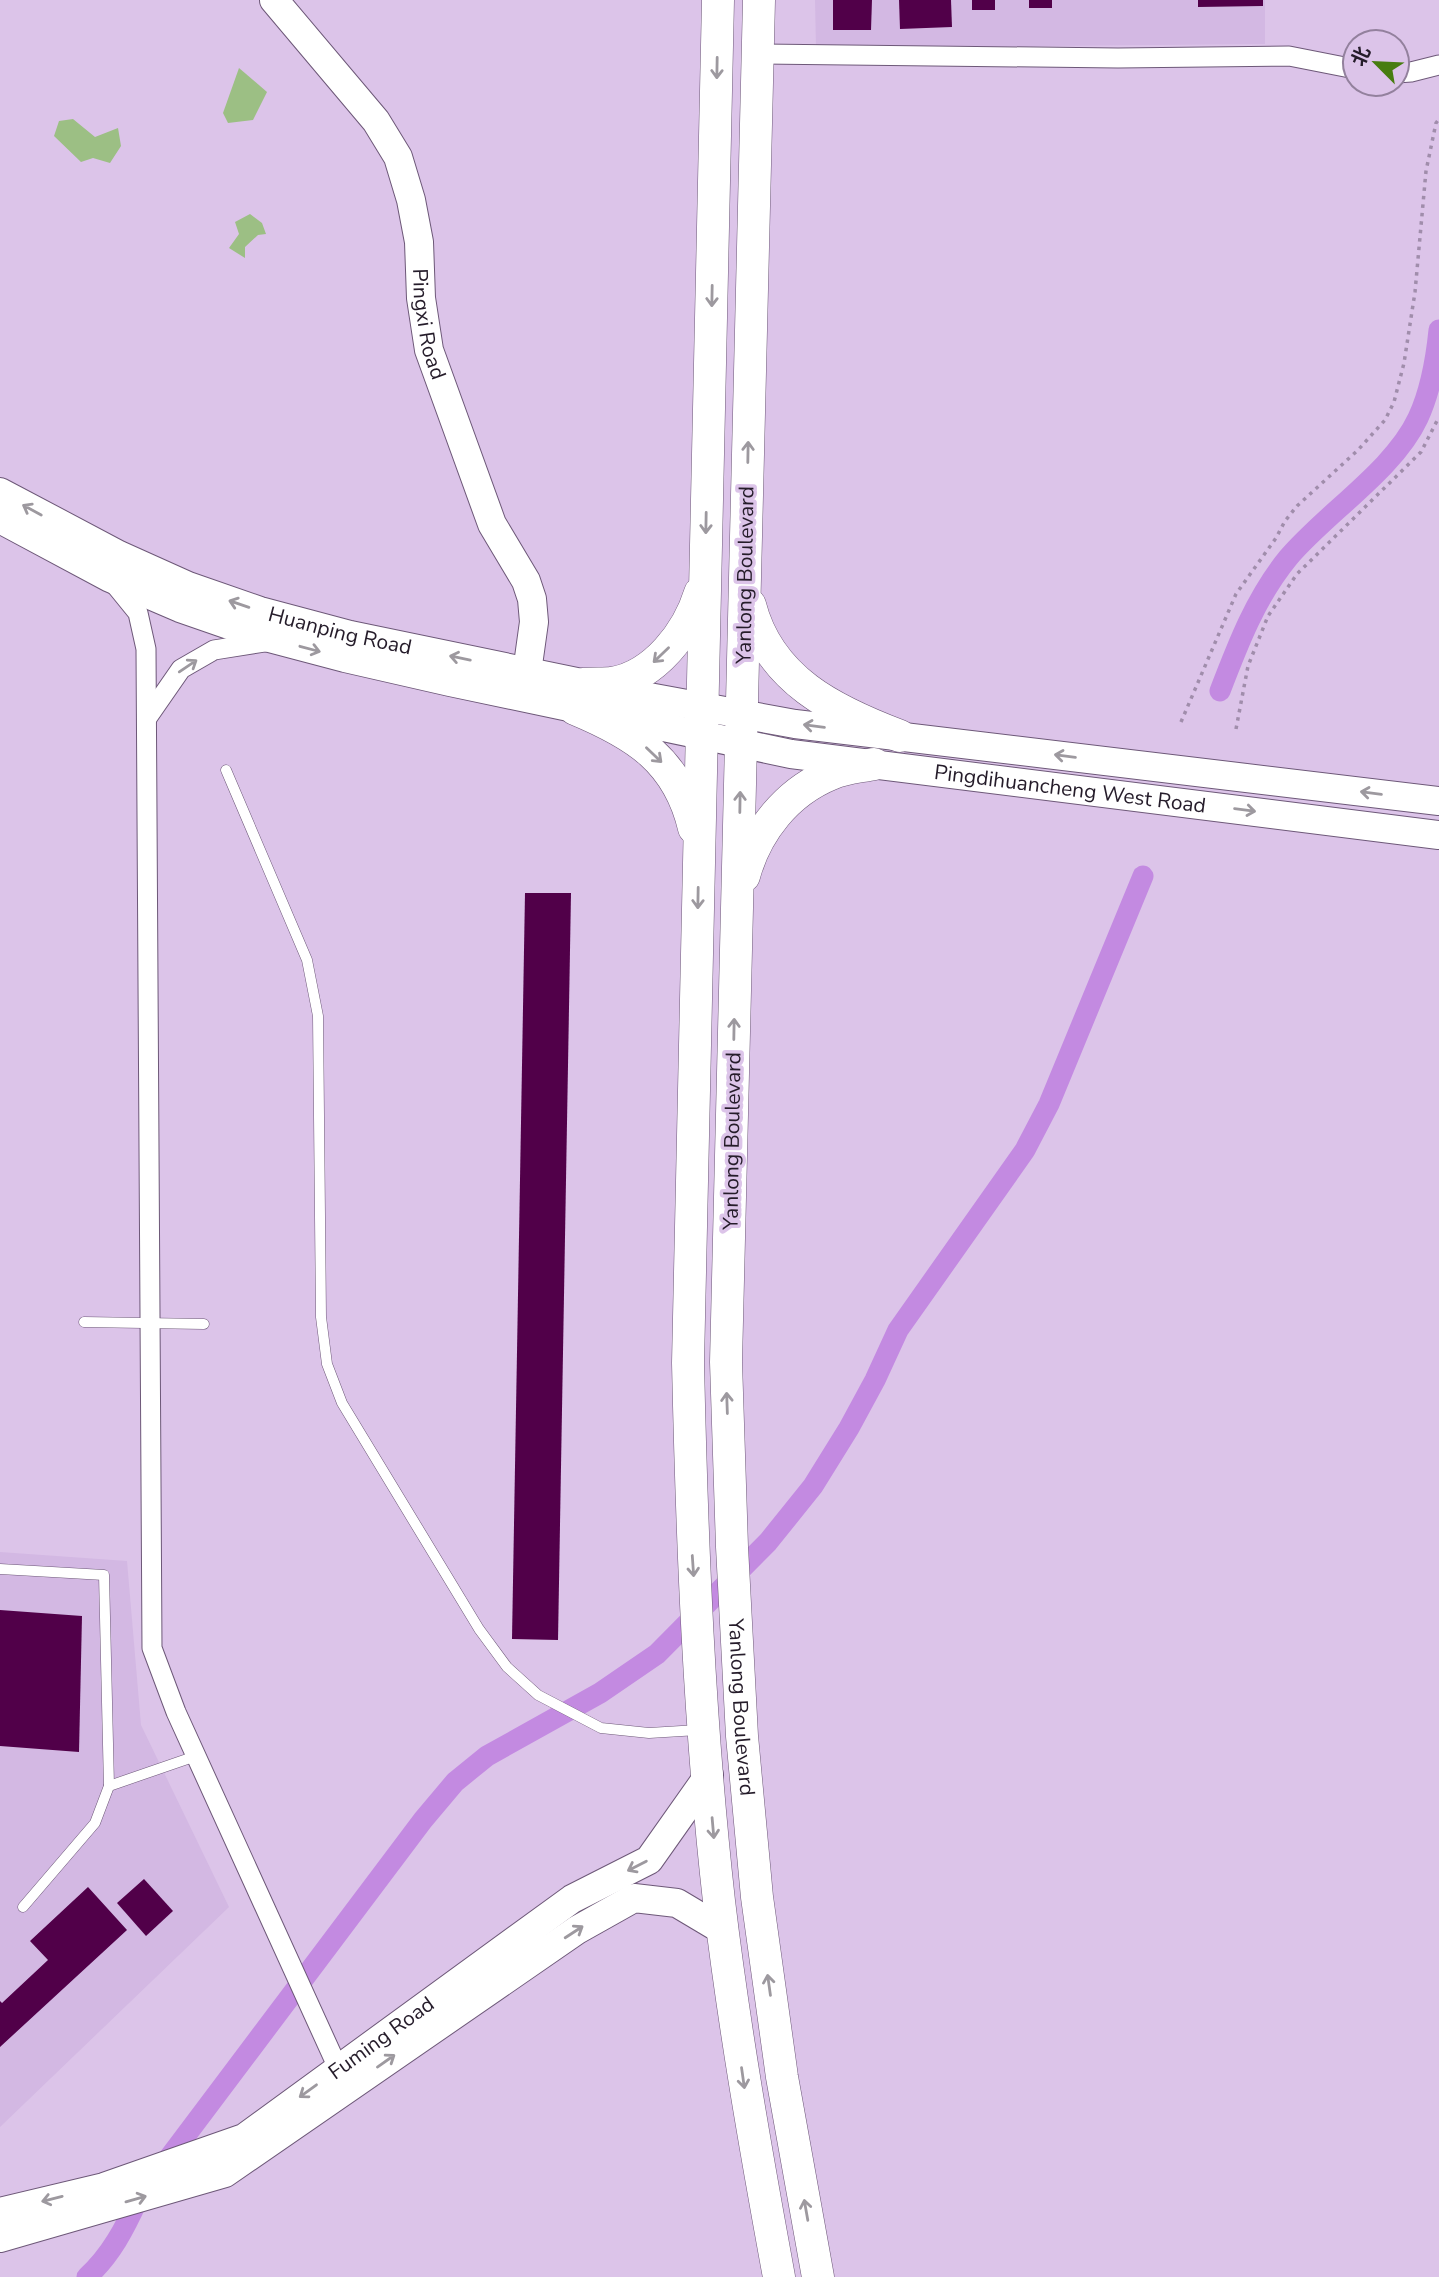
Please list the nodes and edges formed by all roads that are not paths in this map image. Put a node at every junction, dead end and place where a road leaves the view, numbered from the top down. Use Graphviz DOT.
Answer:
graph roads {
  1 [pos="274,0"];
  2 [pos="718,0"];
  3 [pos="759,0"];
  4 [pos="757,54"];
  5 [pos="1439,65"];
  6 [pos="1341,66"];
  7 [pos="1411,72"];
  8 [pos="0,492"];
  9 [pos="0,519"];
  10 [pos="705,575"];
  11 [pos="110,578"];
  12 [pos="745,584"];
  13 [pos="277,640"];
  14 [pos="524,684"];
  15 [pos="579,696"];
  16 [pos="146,718"];
  17 [pos="702,721"];
  18 [pos="742,729"];
  19 [pos="900,736"];
  20 [pos="874,764"];
  21 [pos="226,770"];
  22 [pos="1439,801"];
  23 [pos="1439,835"];
  24 [pos="699,849"];
  25 [pos="737,901"];
  26 [pos="84,1322"];
  27 [pos="149,1322"];
  28 [pos="204,1324"];
  29 [pos="0,1569"];
  30 [pos="705,1730"];
  31 [pos="196,1756"];
  32 [pos="709,1775"];
  33 [pos="109,1786"];
  34 [pos="23,1908"];
  35 [pos="723,1931"];
  36 [pos="342,2079"];
  37 [pos="0,2212"];
  38 [pos="0,2238"];
  39 [pos="779,2277"];
  40 [pos="818,2277"];
  1 -- 14 [label="main road, Pingxi Road"];
  2 -- 10 [label="main road, Yanlong Boulevard, one-way"];
  3 -- 4 [label="main road, Yanlong Boulevard"];
  4 -- 6 [label="street"];
  12 -- 4 [label="main road, Yanlong Boulevard, one-way"];
  5 -- 7 [label="street"];
  14 -- 8 [label="main road, Huanping Road, one-way"];
  9 -- 11 [label="main road, Huanping Road"];
  10 -- 15 [label="main road, one-way"];
  10 -- 17 [label="main road, Yanlong Boulevard"];
  11 -- 13 [label="main road, Huanping Road"];
  11 -- 16 [label="street"];
  12 -- 18 [label="main road, Yanlong Boulevard"];
  12 -- 19 [label="main road"];
  13 -- 14 [label="main road, Huanping Road, one-way"];
  16 -- 13 [label="street, one-way"];
  14 -- 15 [label="main road, Huanping Road"];
  15 -- 17 [label="main road, Huanping Road"];
  15 -- 24 [label="main road, one-way"];
  16 -- 27 [label="street"];
  17 -- 18 [label="main road, Pingdihuancheng West Road"];
  17 -- 24 [label="main road, Yanlong Boulevard"];
  19 -- 18 [label="main road, Pingdihuancheng West Road, one-way"];
  18 -- 20 [label="main road, Pingdihuancheng West Road"];
  25 -- 18 [label="main road, Yanlong Boulevard, one-way"];
  22 -- 19 [label="main road, Pingdihuancheng West Road, one-way"];
  20 -- 23 [label="main road, Pingdihuancheng West Road, one-way"];
  20 -- 25 [label="main road"];
  21 -- 30 [label="lane"];
  24 -- 30 [label="main road, Yanlong Boulevard, one-way"];
  40 -- 25 [label="main road, Yanlong Boulevard, one-way"];
  26 -- 27 [label="lane"];
  27 -- 28 [label="lane"];
  27 -- 31 [label="street"];
  29 -- 33 [label="lane"];
  30 -- 32 [label="main road, Yanlong Boulevard"];
  31 -- 33 [label="lane"];
  31 -- 36 [label="street"];
  32 -- 35 [label="main road, Yanlong Boulevard, one-way"];
  32 -- 36 [label="main road, Fuming Road, one-way"];
  33 -- 34 [label="lane"];
  36 -- 35 [label="main road, Fuming Road, one-way"];
  35 -- 39 [label="main road, Yanlong Boulevard, one-way"];
  36 -- 37 [label="main road, Fuming Road, one-way"];
  38 -- 36 [label="main road, Fuming Road, one-way"];
}
